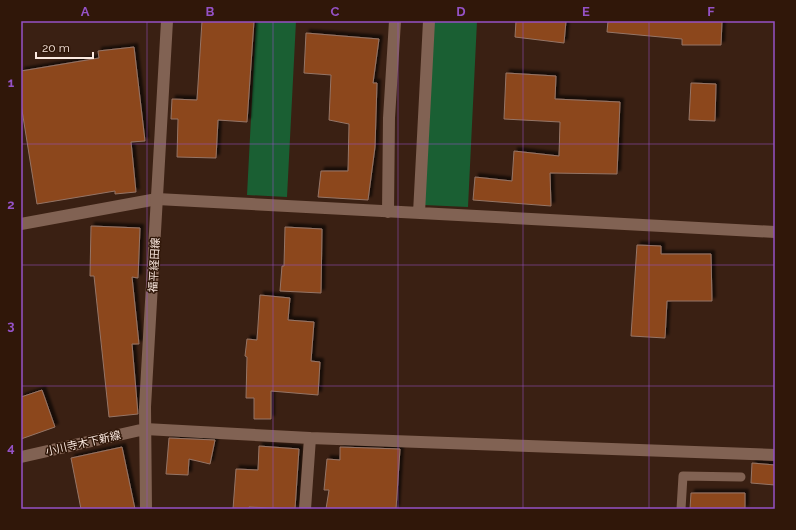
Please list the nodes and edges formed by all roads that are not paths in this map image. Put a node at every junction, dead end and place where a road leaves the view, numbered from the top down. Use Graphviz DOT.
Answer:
graph roads {
  1 [pos="167,21"];
  2 [pos="395,21"];
  3 [pos="429,21"];
  4 [pos="157,199"];
  5 [pos="388,212"];
  6 [pos="419,213"];
  7 [pos="21,224"];
  8 [pos="775,232"];
  9 [pos="145,429"];
  10 [pos="310,438"];
  11 [pos="775,455"];
  12 [pos="21,457"];
  13 [pos="741,477"];
  14 [pos="146,509"];
  15 [pos="304,509"];
  16 [pos="681,509"];
  1 -- 4 [label="street, 福平経田線"];
  2 -- 5 [label="street"];
  3 -- 6 [label="street"];
  4 -- 5 [label="street"];
  4 -- 7 [label="street"];
  4 -- 9 [label="street, 福平経田線"];
  5 -- 6 [label="street"];
  6 -- 8 [label="street"];
  9 -- 10 [label="street, 小川寺木下新線"];
  9 -- 12 [label="street, 小川寺木下新線"];
  9 -- 14 [label="street, 福平経田線"];
  10 -- 11 [label="street, 小川寺木下新線"];
  10 -- 15 [label="street"];
  13 -- 16 [label="lane"];
}
